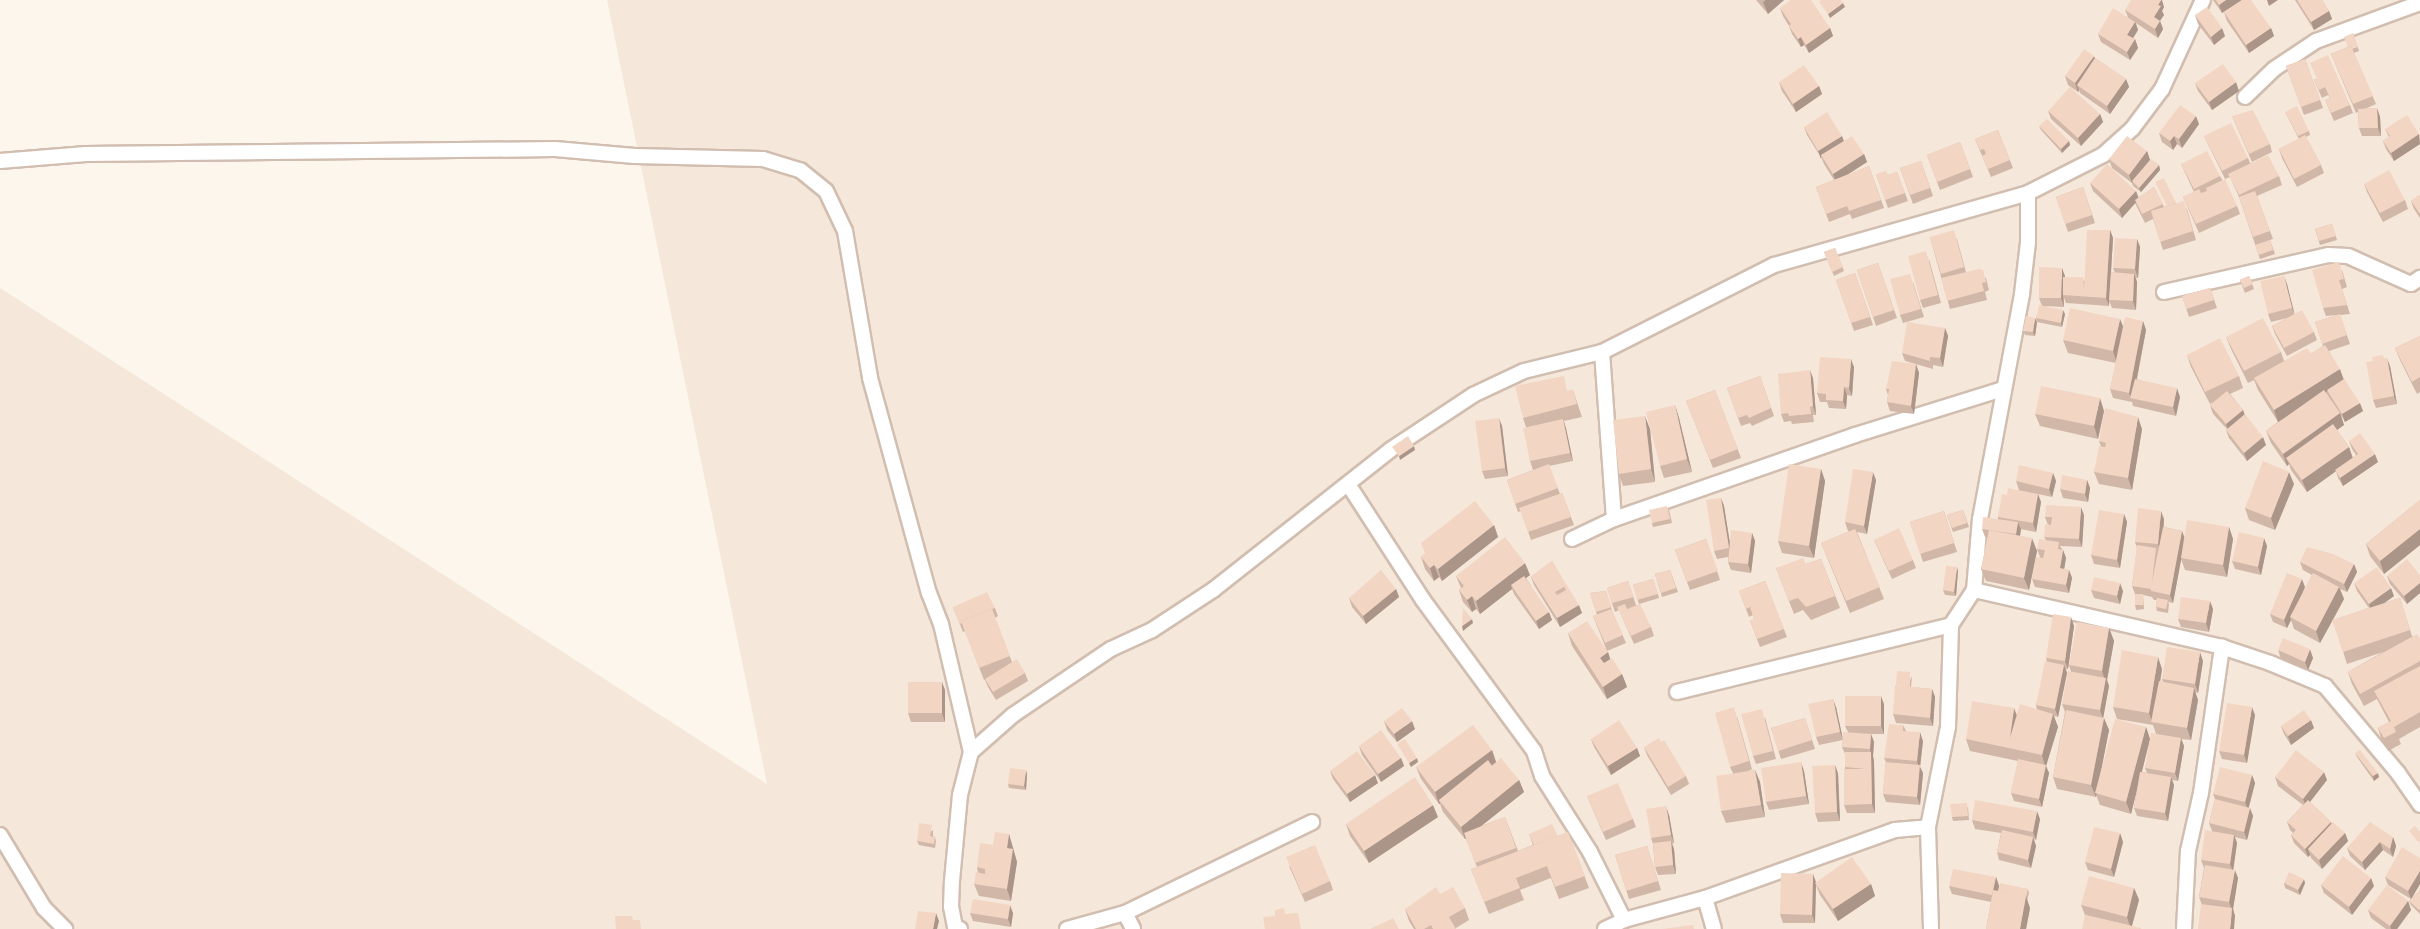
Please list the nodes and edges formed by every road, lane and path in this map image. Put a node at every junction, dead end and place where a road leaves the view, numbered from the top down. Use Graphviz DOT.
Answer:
graph roads {
  1 [pos="2203,0"];
  2 [pos="2420,3"];
  3 [pos="2245,97"];
  4 [pos="0,162"];
  5 [pos="2028,193"];
  6 [pos="2420,278"];
  7 [pos="2164,292"];
  8 [pos="1602,352"];
  9 [pos="2003,389"];
  10 [pos="1348,484"];
  11 [pos="1614,519"];
  12 [pos="1572,539"];
  13 [pos="1974,590"];
  14 [pos="1951,625"];
  15 [pos="2222,647"];
  16 [pos="1677,692"];
  17 [pos="971,752"];
  18 [pos="2420,806"];
  19 [pos="1312,822"];
  20 [pos="1928,827"];
  21 [pos="0,835"];
  22 [pos="1705,898"];
  23 [pos="1125,913"];
  24 [pos="1624,920"];
  25 [pos="65,929"];
  26 [pos="960,929"];
  27 [pos="1067,929"];
  28 [pos="1133,929"];
  29 [pos="1605,929"];
  30 [pos="1713,929"];
  31 [pos="1931,929"];
  32 [pos="2184,929"];
  1 -- 5 [label="street"];
  2 -- 3 [label="street"];
  4 -- 17 [label="street"];
  5 -- 8 [label="street"];
  5 -- 9 [label="street"];
  6 -- 7 [label="street"];
  8 -- 10 [label="street"];
  8 -- 11 [label="street"];
  9 -- 11 [label="street"];
  9 -- 13 [label="street"];
  10 -- 17 [label="street"];
  10 -- 24 [label="street"];
  11 -- 12 [label="street"];
  13 -- 14 [label="street"];
  13 -- 15 [label="street"];
  14 -- 16 [label="street"];
  14 -- 20 [label="street"];
  15 -- 18 [label="street"];
  15 -- 32 [label="street"];
  17 -- 26 [label="street"];
  19 -- 23 [label="street"];
  20 -- 22 [label="street"];
  20 -- 31 [label="street"];
  21 -- 25 [label="street"];
  22 -- 24 [label="street"];
  22 -- 30 [label="street"];
  23 -- 27 [label="street"];
  23 -- 28 [label="street"];
  24 -- 29 [label="street"];
}
